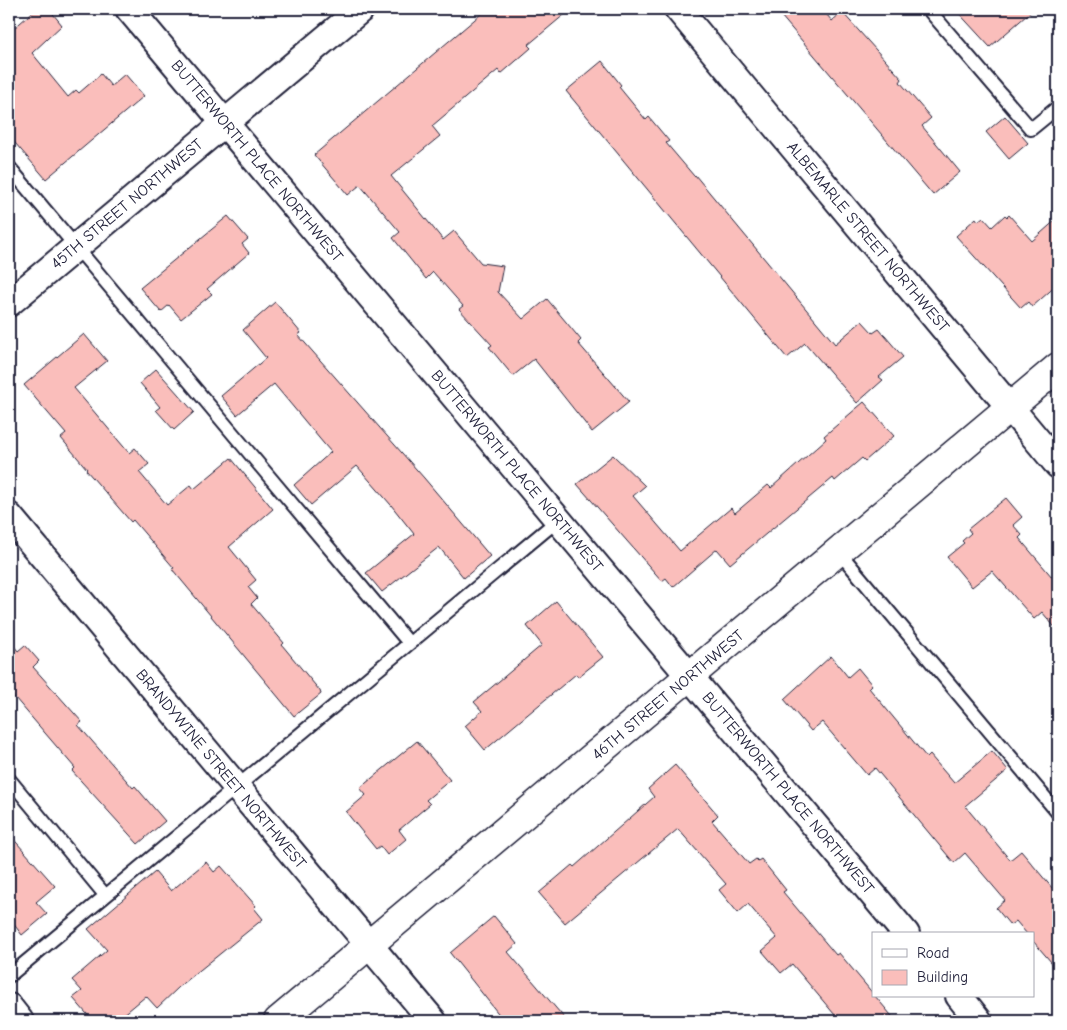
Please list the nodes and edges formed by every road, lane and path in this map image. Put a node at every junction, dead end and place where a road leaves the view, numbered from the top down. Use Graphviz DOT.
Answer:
graph roads {
  1 [pos="128,9"];
  2 [pos="361,9"];
  3 [pos="678,9"];
  4 [pos="928,9"];
  5 [pos="1058,107"];
  6 [pos="225,123"];
  7 [pos="9,167"];
  8 [pos="77,247"];
  9 [pos="9,304"];
  10 [pos="1058,367"];
  11 [pos="1010,408"];
  12 [pos="1058,465"];
  13 [pos="9,516"];
  14 [pos="558,520"];
  15 [pos="838,552"];
  16 [pos="409,643"];
  17 [pos="690,677"];
  18 [pos="9,779"];
  19 [pos="235,786"];
  20 [pos="1058,813"];
  21 [pos="105,895"];
  22 [pos="904,932"];
  23 [pos="369,945"];
  24 [pos="9,976"];
  25 [pos="960,998"];
  26 [pos="9,1007"];
  27 [pos="20,1021"];
  28 [pos="278,1021"];
  29 [pos="433,1021"];
  30 [pos="980,1021"];
  1 -- 6 [label="street, BUTTERWORTH PLACE NORTHWEST"];
  2 -- 6 [label="street, 45TH STREET NORTHWEST"];
  3 -- 11 [label="street, ALBEMARLE STREET NORTHWEST"];
  4 -- 5 [label="lane"];
  6 -- 8 [label="street, 45TH STREET NORTHWEST"];
  6 -- 14 [label="street, BUTTERWORTH PLACE NORTHWEST"];
  7 -- 8 [label="lane"];
  8 -- 9 [label="street, 45TH STREET NORTHWEST"];
  8 -- 16 [label="lane"];
  10 -- 11 [label="street, 46TH STREET NORTHWEST"];
  11 -- 12 [label="street, ALBEMARLE STREET NORTHWEST"];
  11 -- 15 [label="street, 46TH STREET NORTHWEST"];
  13 -- 19 [label="street, BRANDYWINE STREET NORTHWEST"];
  14 -- 16 [label="lane"];
  14 -- 17 [label="street, BUTTERWORTH PLACE NORTHWEST"];
  15 -- 17 [label="street, 46TH STREET NORTHWEST"];
  15 -- 20 [label="lane"];
  16 -- 19 [label="lane"];
  17 -- 22 [label="street, BUTTERWORTH PLACE NORTHWEST"];
  17 -- 23 [label="street, 46TH STREET NORTHWEST"];
  18 -- 21 [label="lane"];
  19 -- 21 [label="lane"];
  19 -- 23 [label="street, BRANDYWINE STREET NORTHWEST"];
  21 -- 24 [label="lane"];
  23 -- 28 [label="street, 46TH STREET NORTHWEST"];
  23 -- 29 [label="street, BRANDYWINE STREET NORTHWEST"];
  25 -- 30 [label="street"];
  26 -- 27 [label="street"];
}
